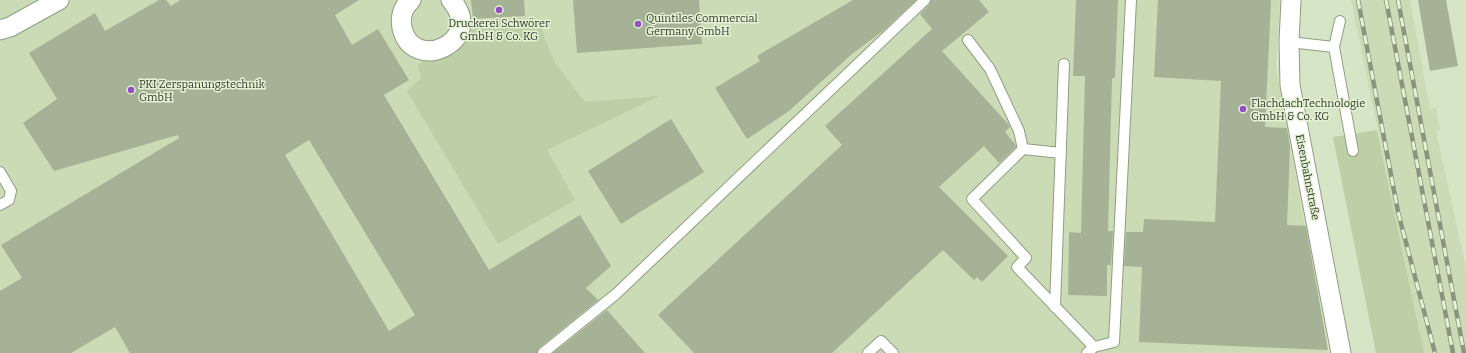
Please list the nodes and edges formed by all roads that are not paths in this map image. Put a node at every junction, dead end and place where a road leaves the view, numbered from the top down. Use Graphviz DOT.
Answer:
graph roads {
  1 [pos="411,0"];
  2 [pos="452,0"];
  3 [pos="925,0"];
  4 [pos="1131,0"];
  5 [pos="1291,0"];
  6 [pos="48,3"];
  7 [pos="1340,22"];
  8 [pos="0,30"];
  9 [pos="968,40"];
  10 [pos="1289,42"];
  11 [pos="1334,47"];
  12 [pos="1064,64"];
  13 [pos="1023,149"];
  14 [pos="1353,151"];
  15 [pos="1061,153"];
  16 [pos="0,172"];
  17 [pos="0,205"];
  18 [pos="1055,307"];
  19 [pos="1090,350"];
  20 [pos="544,353"];
  21 [pos="868,353"];
  22 [pos="893,353"];
  23 [pos="1341,353"];
  1 -- 2 [label="street"];
  3 -- 20 [label="lane"];
  4 -- 19 [label="lane"];
  5 -- 10 [label="street, Eisenbahnstraße"];
  6 -- 8 [label="street"];
  7 -- 11 [label="lane"];
  9 -- 13 [label="lane"];
  10 -- 11 [label="lane"];
  10 -- 23 [label="street, Eisenbahnstraße"];
  11 -- 14 [label="lane"];
  12 -- 15 [label="lane"];
  13 -- 15 [label="lane"];
  13 -- 18 [label="lane"];
  15 -- 18 [label="lane"];
  16 -- 17 [label="lane"];
  18 -- 19 [label="lane"];
  21 -- 22 [label="lane"];
}
